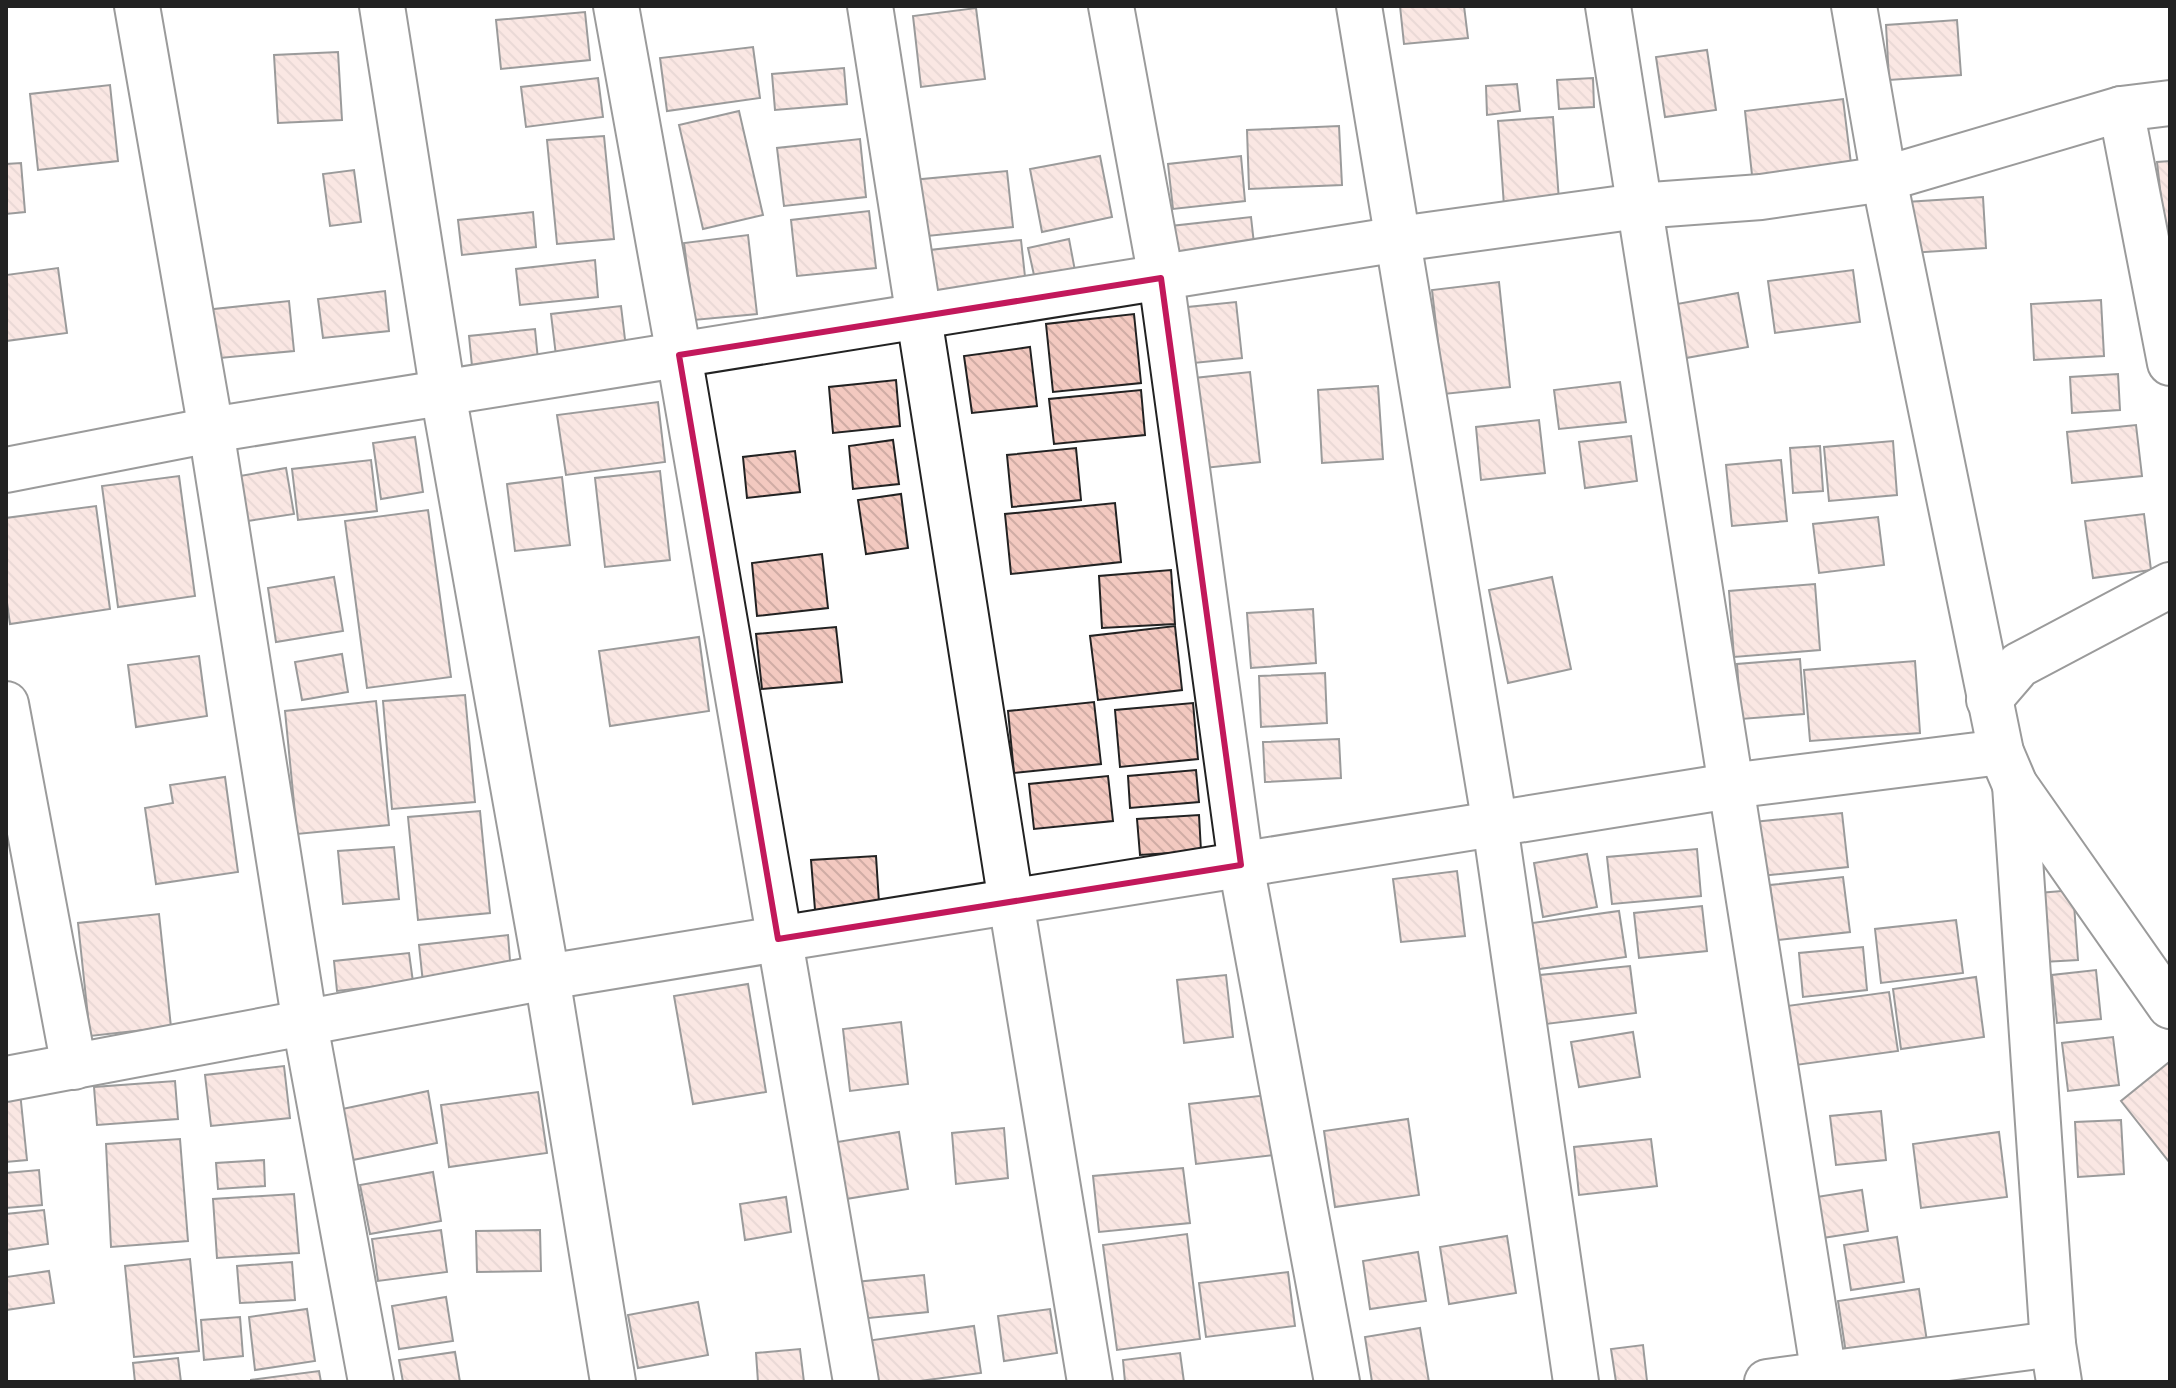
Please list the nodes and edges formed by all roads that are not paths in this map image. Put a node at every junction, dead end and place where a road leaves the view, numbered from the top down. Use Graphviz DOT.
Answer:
graph roads {
  1 [pos="137,6"];
  2 [pos="382,6"];
  3 [pos="616,6"];
  4 [pos="870,6"];
  5 [pos="1111,6"];
  6 [pos="1359,6"];
  7 [pos="1608,6"];
  8 [pos="1854,6"];
  9 [pos="2170,103"];
  10 [pos="2121,109"];
  11 [pos="1884,179"];
  12 [pos="1638,206"];
  13 [pos="1399,239"];
  14 [pos="1161,278"];
  15 [pos="920,316"];
  16 [pos="679,355"];
  17 [pos="2170,363"];
  18 [pos="443,393"];
  19 [pos="211,430"];
  20 [pos="6,470"];
  21 [pos="2170,585"];
  22 [pos="1989,700"];
  23 [pos="6,704"];
  24 [pos="2008,769"];
  25 [pos="1730,786"];
  26 [pos="1495,825"];
  27 [pos="1241,865"];
  28 [pos="1011,902"];
  29 [pos="778,939"];
  30 [pos="547,977"];
  31 [pos="2170,1006"];
  32 [pos="305,1024"];
  33 [pos="74,1067"];
  34 [pos="6,1079"];
  35 [pos="2056,1363"];
  36 [pos="1825,1378"];
  37 [pos="371,1382"];
  38 [pos="613,1382"];
  39 [pos="856,1382"];
  40 [pos="1090,1382"];
  41 [pos="1337,1382"];
  42 [pos="1576,1382"];
  43 [pos="1767,1382"];
  1 -- 19 [label="street"];
  2 -- 18 [label="street"];
  3 -- 16 [label="street"];
  4 -- 15 [label="street"];
  5 -- 14 [label="street"];
  6 -- 13 [label="street"];
  7 -- 12 [label="street"];
  8 -- 11 [label="street"];
  9 -- 10 [label="street"];
  10 -- 11 [label="street"];
  10 -- 17 [label="street"];
  11 -- 12 [label="street"];
  11 -- 22 [label="street"];
  12 -- 13 [label="street"];
  12 -- 25 [label="street"];
  13 -- 14 [label="street"];
  13 -- 26 [label="street"];
  14 -- 15 [label="street"];
  14 -- 27 [label="street"];
  15 -- 16 [label="street"];
  15 -- 28 [label="street"];
  16 -- 18 [label="street"];
  16 -- 29 [label="street"];
  18 -- 19 [label="street"];
  18 -- 30 [label="street"];
  19 -- 20 [label="street"];
  19 -- 32 [label="street"];
  21 -- 22 [label="street"];
  22 -- 24 [label="street"];
  23 -- 33 [label="street"];
  24 -- 25 [label="street"];
  24 -- 31 [label="street"];
  24 -- 35 [label="street"];
  25 -- 26 [label="street"];
  25 -- 36 [label="street"];
  26 -- 27 [label="street"];
  26 -- 42 [label="street"];
  27 -- 28 [label="street"];
  27 -- 41 [label="street"];
  28 -- 29 [label="street"];
  28 -- 40 [label="street"];
  29 -- 30 [label="street"];
  29 -- 39 [label="street"];
  30 -- 32 [label="street"];
  30 -- 38 [label="street"];
  32 -- 33 [label="street"];
  32 -- 37 [label="street"];
  33 -- 34 [label="street"];
  35 -- 36 [label="street"];
  36 -- 43 [label="street"];
}
